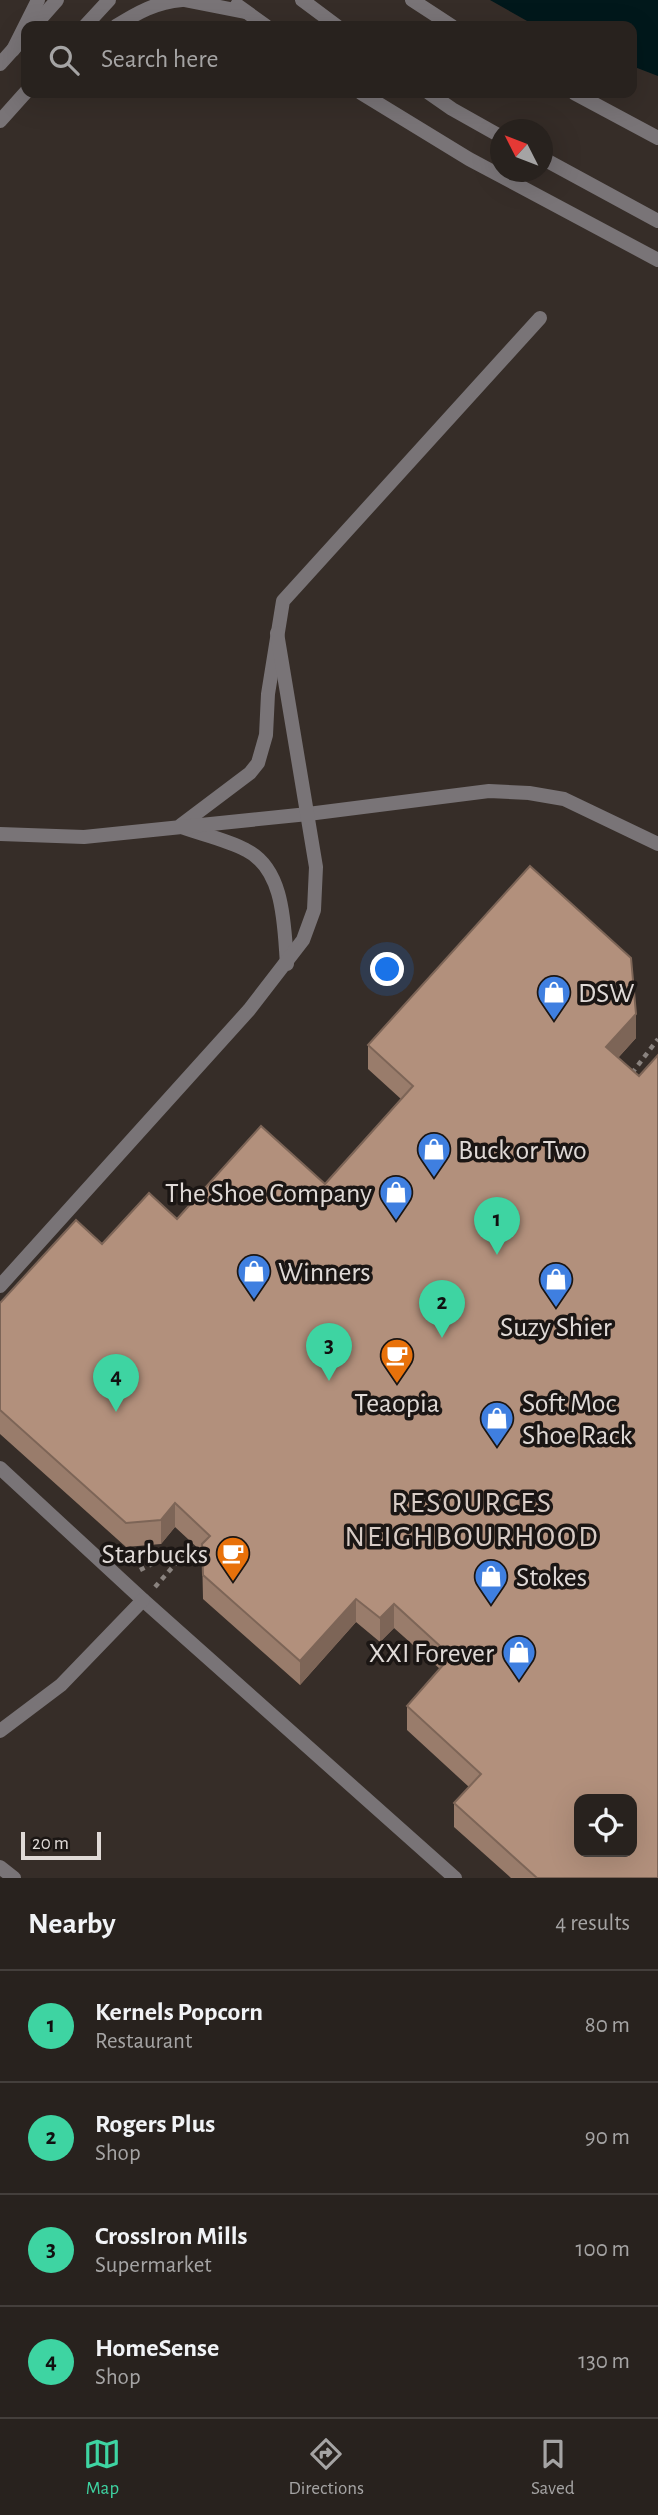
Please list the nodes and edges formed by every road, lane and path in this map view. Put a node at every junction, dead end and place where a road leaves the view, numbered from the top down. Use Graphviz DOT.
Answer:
graph roads {
  1 [pos="38,0"];
  2 [pos="57,0"];
  3 [pos="109,0"];
  4 [pos="183,0"];
  5 [pos="231,0"];
  6 [pos="302,0"];
  7 [pos="412,0"];
  8 [pos="245,12"];
  9 [pos="28,21"];
  10 [pos="38,21"];
  11 [pos="90,21"];
  12 [pos="124,21"];
  13 [pos="258,21"];
  14 [pos="330,21"];
  15 [pos="444,21"];
  16 [pos="21,34"];
  17 [pos="21,41"];
  18 [pos="13,50"];
  19 [pos="0,64"];
  20 [pos="21,98"];
  21 [pos="370,98"];
  22 [pos="436,98"];
  23 [pos="583,98"];
  24 [pos="0,121"];
  25 [pos="490,130"];
  26 [pos="658,138"];
  27 [pos="553,164"];
  28 [pos="658,220"];
  29 [pos="658,260"];
  30 [pos="540,317"];
  31 [pos="277,633"];
  32 [pos="307,814"];
  33 [pos="179,827"];
  34 [pos="0,834"];
  35 [pos="658,844"];
  36 [pos="287,964"];
  37 [pos="658,1039"];
  38 [pos="630,1076"];
  39 [pos="0,1286"];
  40 [pos="0,1468"];
  41 [pos="135,1575"];
  42 [pos="143,1600"];
  43 [pos="0,1731"];
  44 [pos="0,1867"];
  45 [pos="14,1878"];
  46 [pos="455,1878"];
  1 -- 9 [label="street"];
  2 -- 10 [label="street"];
  3 -- 11 [label="street"];
  4 -- 8 [label="street"];
  4 -- 12 [label="street"];
  5 -- 8 [label="street"];
  6 -- 14 [label="street"];
  7 -- 15 [label="street"];
  8 -- 13 [label="street"];
  16 -- 18 [label="street"];
  17 -- 18 [label="street"];
  18 -- 19 [label="street"];
  20 -- 24 [label="street"];
  21 -- 29 [label="street"];
  22 -- 25 [label="street"];
  23 -- 26 [label="street"];
  27 -- 28 [label="street"];
  30 -- 31 [label="street"];
  31 -- 32 [label="street"];
  31 -- 33 [label="street"];
  32 -- 33 [label="street"];
  32 -- 35 [label="street"];
  32 -- 36 [label="street"];
  33 -- 34 [label="street"];
  33 -- 36 [label="street"];
  36 -- 39 [label="street"];
  37 -- 38 [label="path"];
  40 -- 42 [label="street"];
  41 -- 42 [label="path"];
  42 -- 43 [label="street"];
  42 -- 46 [label="street"];
  44 -- 45 [label="street"];
}
